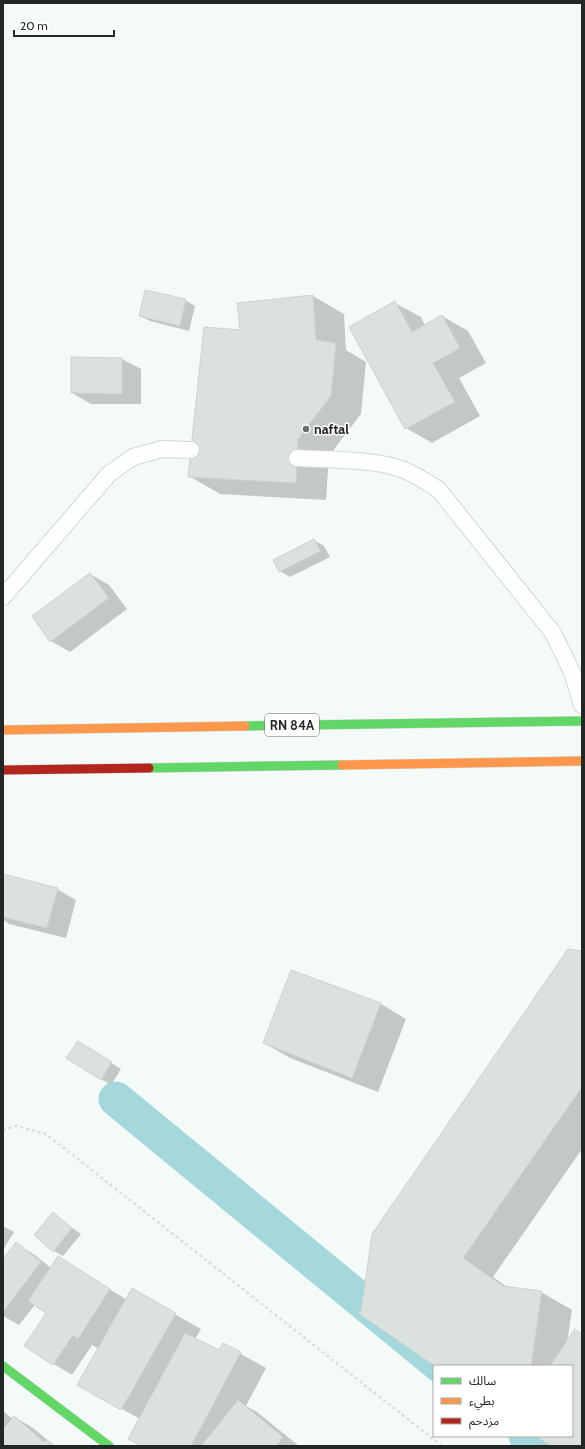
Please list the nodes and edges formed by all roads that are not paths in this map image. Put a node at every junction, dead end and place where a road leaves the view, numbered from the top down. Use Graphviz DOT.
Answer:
graph roads {
  1 [pos="191,450"];
  2 [pos="297,458"];
  3 [pos="3,597"];
  4 [pos="582,705"];
  5 [pos="582,722"];
  6 [pos="3,730"];
  7 [pos="582,761"];
  8 [pos="3,770"];
  9 [pos="3,1366"];
  10 [pos="109,1446"];
  1 -- 3 [label="lane"];
  2 -- 4 [label="lane"];
  5 -- 6 [label="main road, RN 84A"];
  7 -- 8 [label="main road"];
  9 -- 10 [label="main road"];
}
